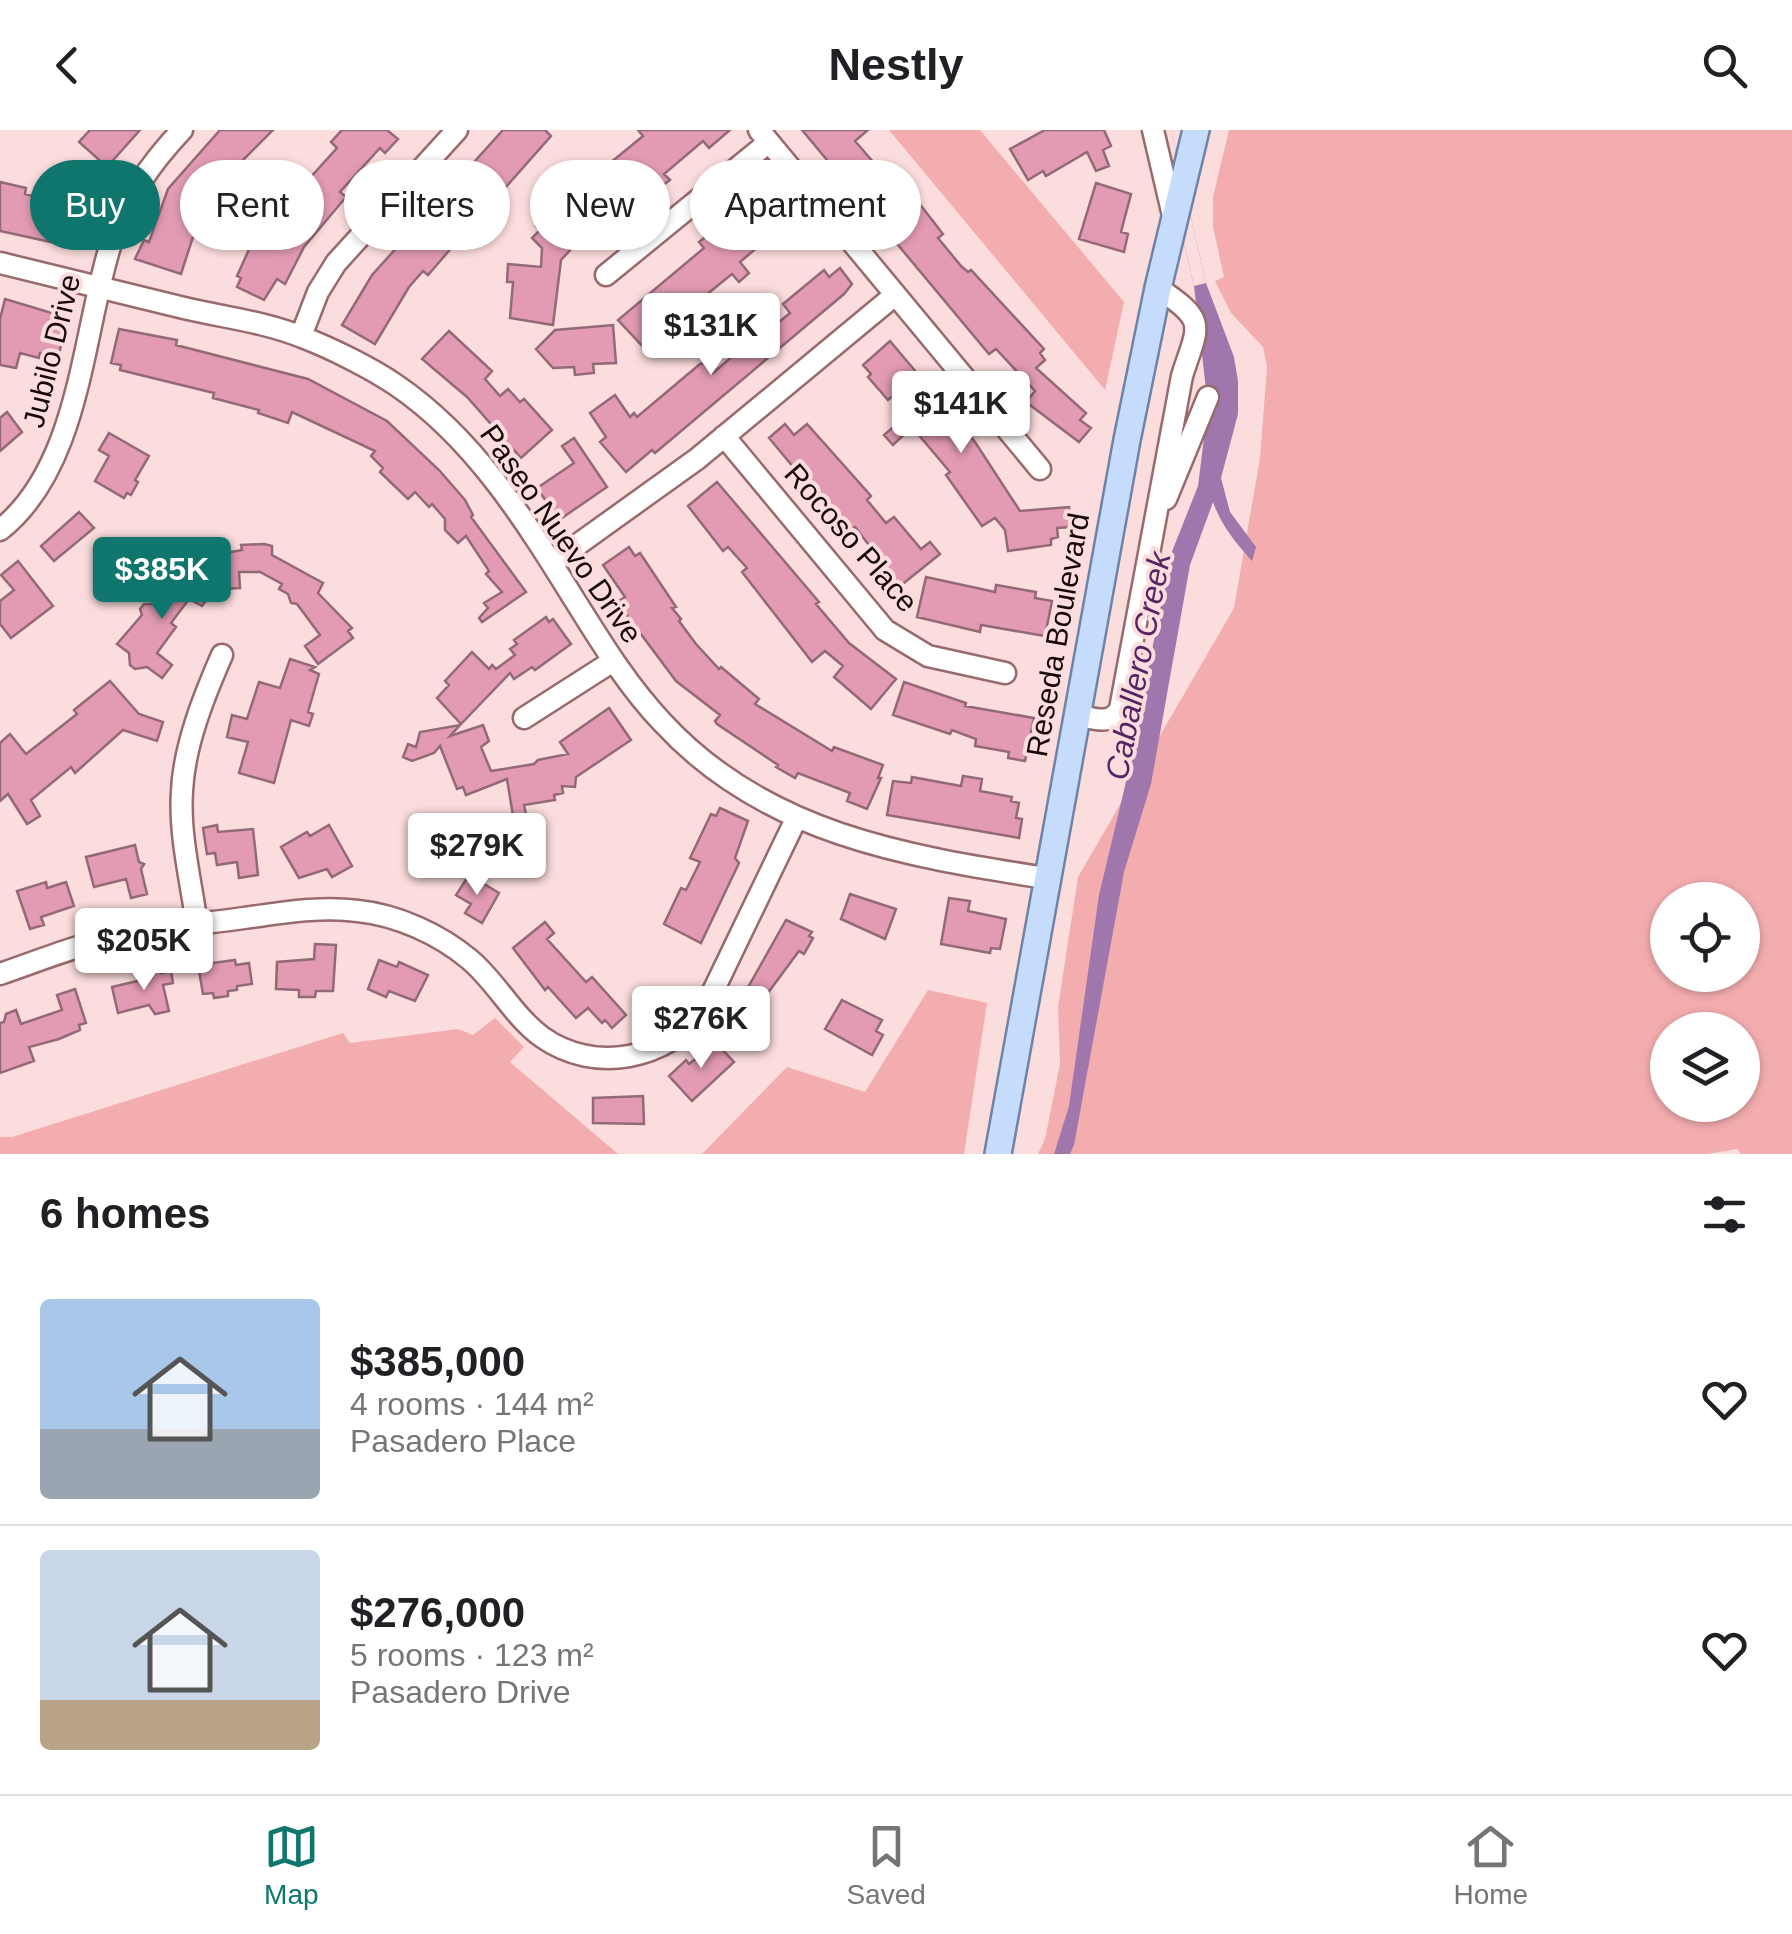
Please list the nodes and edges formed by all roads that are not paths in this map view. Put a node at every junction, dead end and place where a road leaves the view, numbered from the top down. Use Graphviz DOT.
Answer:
graph roads {
  1 [pos="182,130"];
  2 [pos="457,130"];
  3 [pos="1154,130"];
  4 [pos="1182,130"];
  5 [pos="1196,130"];
  6 [pos="764,136"];
  7 [pos="1190,156"];
  8 [pos="1175,217"];
  9 [pos="0,263"];
  10 [pos="606,274"];
  11 [pos="98,287"];
  12 [pos="1158,288"];
  13 [pos="895,295"];
  14 [pos="301,336"];
  15 [pos="1208,397"];
  16 [pos="724,436"];
  17 [pos="1040,469"];
  18 [pos="1156,518"];
  19 [pos="0,530"];
  20 [pos="552,563"];
  21 [pos="222,655"];
  22 [pos="613,662"];
  23 [pos="1005,673"];
  24 [pos="1076,715"];
  25 [pos="524,718"];
  26 [pos="796,819"];
  27 [pos="1046,878"];
  28 [pos="197,925"];
  29 [pos="0,974"];
  30 [pos="998,1154"];
  1 -- 11 [label="street, Jubilo Drive"];
  2 -- 14 [label="street"];
  3 -- 8 [label="street"];
  4 -- 7 [label="street"];
  5 -- 7 [label="main road, Reseda Boulevard"];
  6 -- 10 [label="street"];
  6 -- 13 [label="street"];
  7 -- 8 [label="main road, Reseda Boulevard"];
  8 -- 12 [label="main road, Reseda Boulevard"];
  9 -- 11 [label="street, Paseo Nuevo Drive"];
  11 -- 14 [label="street, Paseo Nuevo Drive"];
  11 -- 19 [label="street, Jubilo Drive"];
  12 -- 18 [label="street"];
  12 -- 24 [label="main road, Reseda Boulevard"];
  13 -- 16 [label="street"];
  13 -- 17 [label="street"];
  14 -- 20 [label="street, Paseo Nuevo Drive"];
  15 -- 18 [label="street"];
  16 -- 20 [label="street"];
  16 -- 23 [label="street, Rocoso Place"];
  18 -- 24 [label="street"];
  20 -- 22 [label="street, Paseo Nuevo Drive"];
  21 -- 28 [label="street"];
  22 -- 25 [label="street"];
  22 -- 26 [label="street, Paseo Nuevo Drive"];
  24 -- 27 [label="main road, Reseda Boulevard"];
  26 -- 27 [label="street, Paseo Nuevo Drive"];
  26 -- 28 [label="street"];
  27 -- 30 [label="main road, Reseda Boulevard"];
  28 -- 29 [label="street"];
}
